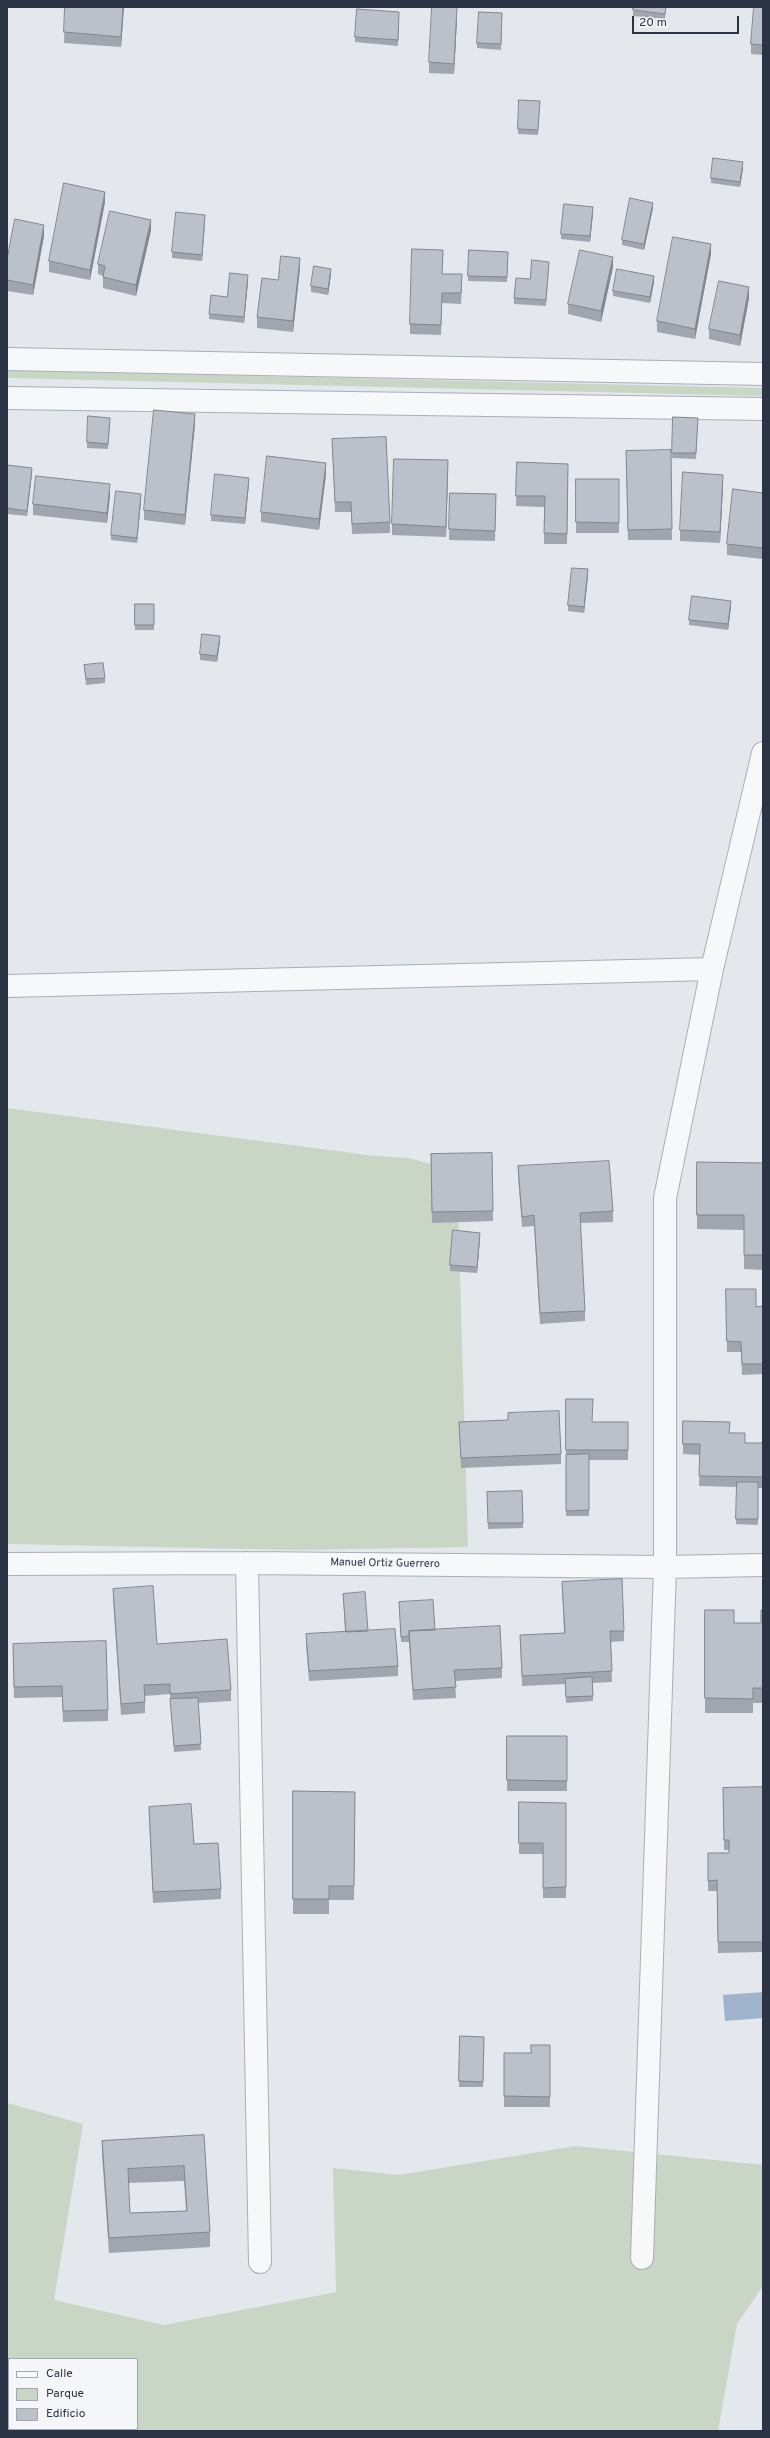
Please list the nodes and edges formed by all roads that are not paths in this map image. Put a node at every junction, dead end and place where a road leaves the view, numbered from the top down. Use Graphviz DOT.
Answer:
graph roads {
  1 [pos="7,359"];
  2 [pos="763,374"];
  3 [pos="7,398"];
  4 [pos="763,409"];
  5 [pos="763,753"];
  6 [pos="712,969"];
  7 [pos="7,986"];
  8 [pos="247,1563"];
  9 [pos="7,1564"];
  10 [pos="763,1565"];
  11 [pos="665,1567"];
  12 [pos="642,2258"];
  13 [pos="260,2262"];
  1 -- 2 [label="street"];
  3 -- 4 [label="street"];
  5 -- 6 [label="street"];
  6 -- 7 [label="street"];
  6 -- 11 [label="street"];
  8 -- 9 [label="street, Manuel Ortiz Guerrero"];
  8 -- 11 [label="street, Manuel Ortiz Guerrero"];
  8 -- 13 [label="street"];
  10 -- 11 [label="street, Manuel Ortiz Guerrero"];
  11 -- 12 [label="street"];
}
